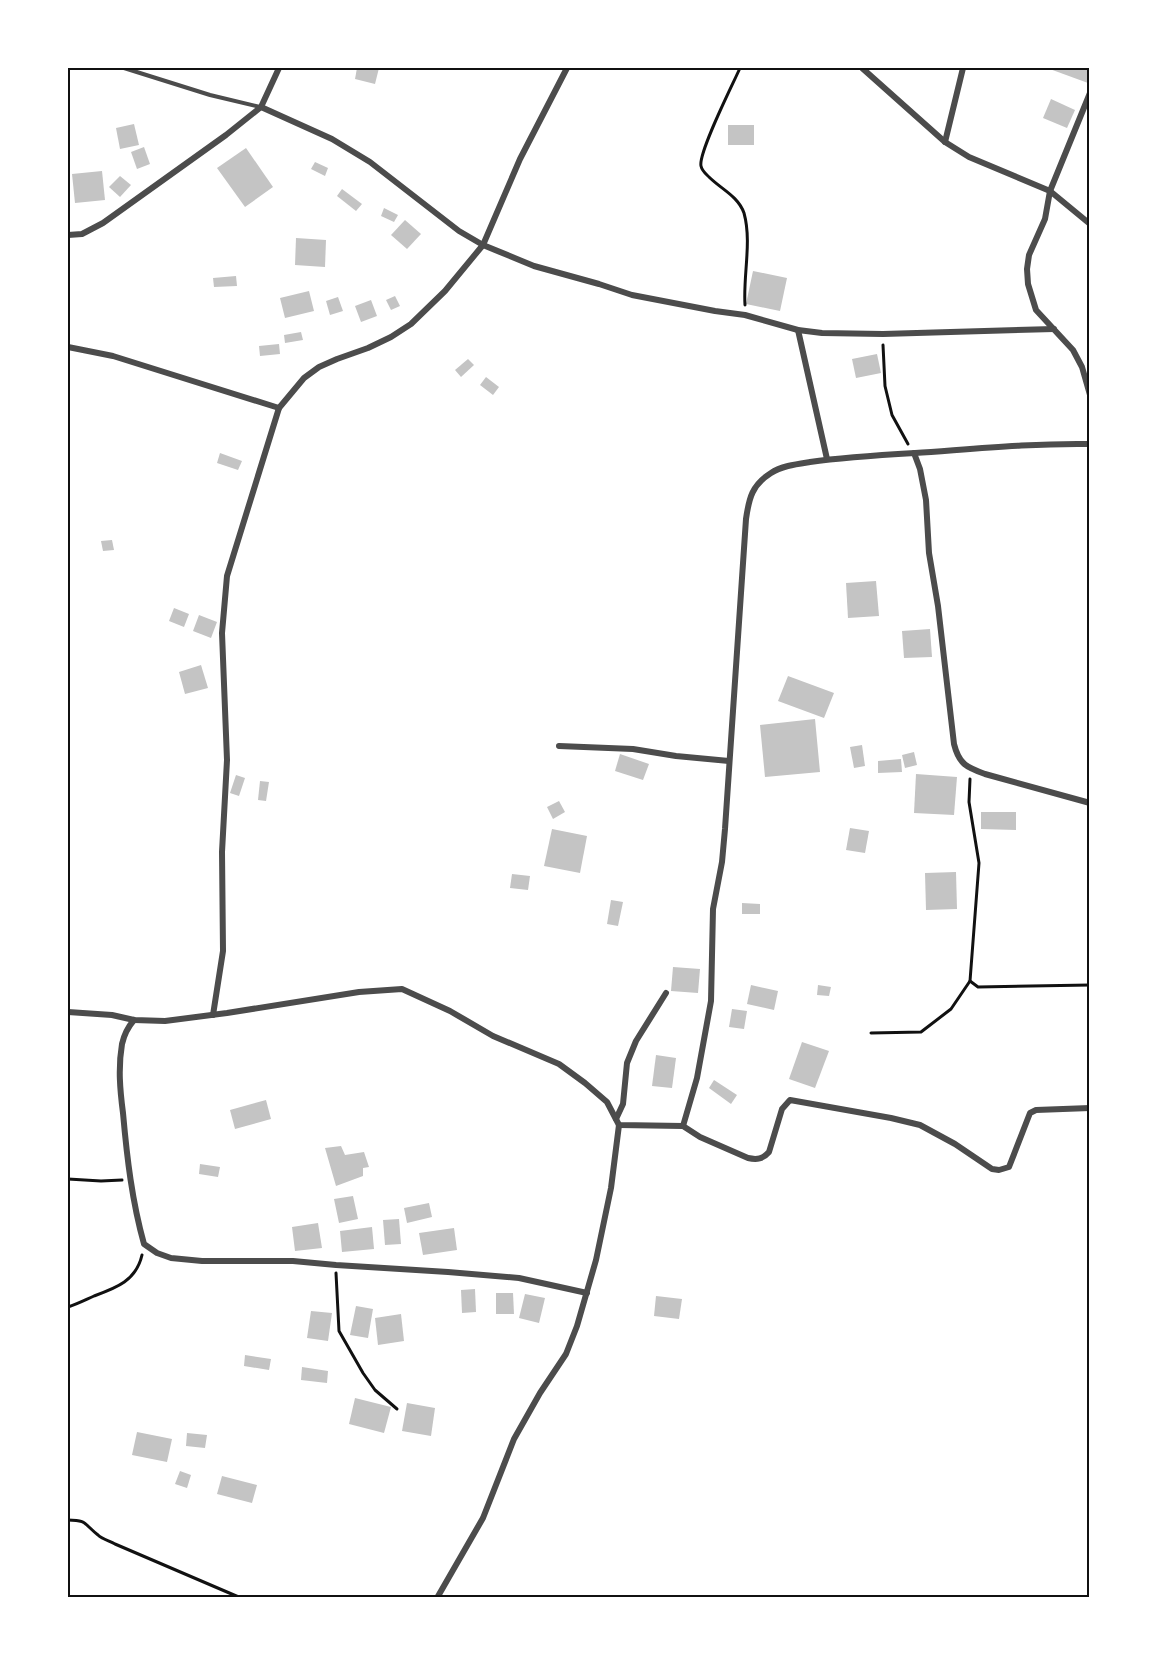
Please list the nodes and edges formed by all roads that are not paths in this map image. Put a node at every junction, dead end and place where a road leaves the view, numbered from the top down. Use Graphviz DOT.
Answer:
graph roads {
  1 [pos="124,68"];
  2 [pos="279,68"];
  3 [pos="567,68"];
  4 [pos="862,68"];
  5 [pos="963,68"];
  6 [pos="1089,93"];
  7 [pos="261,107"];
  8 [pos="945,142"];
  9 [pos="1050,191"];
  10 [pos="1089,224"];
  11 [pos="68,235"];
  12 [pos="483,245"];
  13 [pos="1054,329"];
  14 [pos="798,330"];
  15 [pos="68,347"];
  16 [pos="1089,395"];
  17 [pos="279,408"];
  18 [pos="1089,444"];
  19 [pos="914,453"];
  20 [pos="827,459"];
  21 [pos="559,746"];
  22 [pos="729,761"];
  23 [pos="1089,803"];
  24 [pos="666,993"];
  25 [pos="68,1012"];
  26 [pos="213,1015"];
  27 [pos="134,1020"];
  28 [pos="1089,1108"];
  29 [pos="617,1122"];
  30 [pos="683,1126"];
  31 [pos="587,1293"];
  32 [pos="437,1598"];
  1 -- 7 [label="lane"];
  2 -- 7 [label="street"];
  3 -- 12 [label="street"];
  4 -- 8 [label="street"];
  5 -- 8 [label="street"];
  6 -- 9 [label="street"];
  7 -- 11 [label="street"];
  7 -- 12 [label="street"];
  8 -- 9 [label="street"];
  9 -- 10 [label="street"];
  9 -- 13 [label="street"];
  12 -- 14 [label="street"];
  12 -- 17 [label="street"];
  13 -- 14 [label="street"];
  13 -- 16 [label="street"];
  14 -- 20 [label="street"];
  15 -- 17 [label="street"];
  17 -- 26 [label="street"];
  18 -- 19 [label="street"];
  19 -- 20 [label="street"];
  19 -- 23 [label="street"];
  20 -- 22 [label="street"];
  21 -- 22 [label="street"];
  22 -- 30 [label="street"];
  24 -- 29 [label="street"];
  25 -- 27 [label="street"];
  26 -- 27 [label="street"];
  26 -- 29 [label="street"];
  27 -- 31 [label="street"];
  28 -- 30 [label="street"];
  29 -- 30 [label="street"];
  29 -- 31 [label="street"];
  31 -- 32 [label="street"];
}
